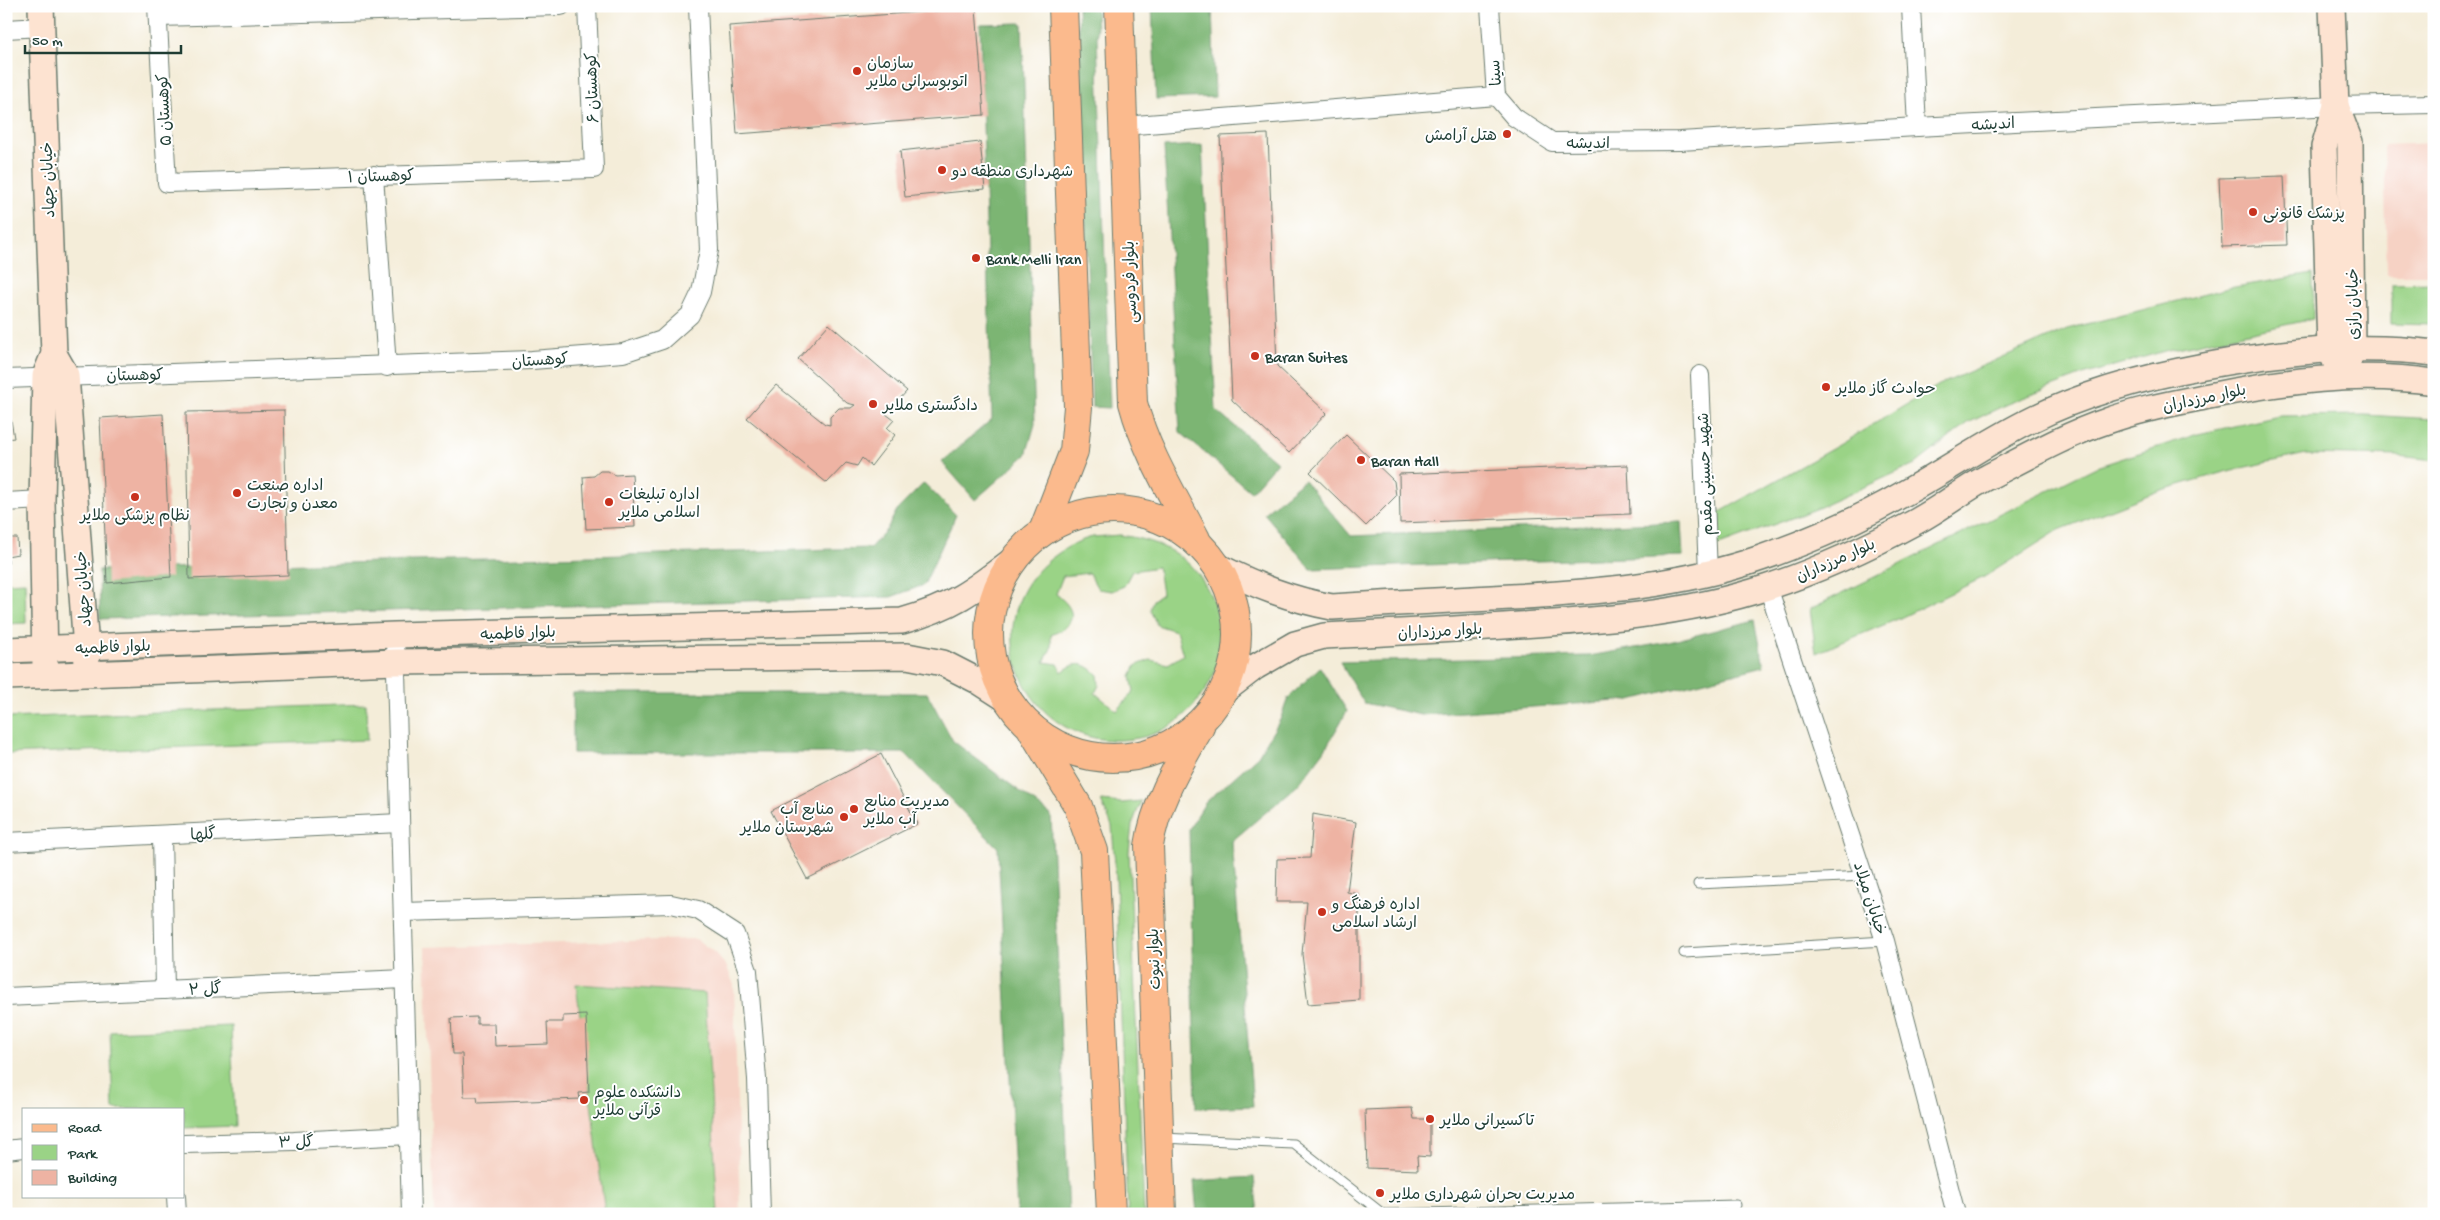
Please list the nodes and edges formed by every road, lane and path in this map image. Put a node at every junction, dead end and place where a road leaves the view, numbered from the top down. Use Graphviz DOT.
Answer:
graph roads {
  1 [pos="561,6"];
  2 [pos="587,6"];
  3 [pos="698,6"];
  4 [pos="1064,6"];
  5 [pos="1119,6"];
  6 [pos="1490,6"];
  7 [pos="1911,6"];
  8 [pos="2332,6"];
  9 [pos="157,12"];
  10 [pos="42,17"];
  11 [pos="6,29"];
  12 [pos="1496,96"];
  13 [pos="2434,104"];
  14 [pos="2336,106"];
  15 [pos="1124,126"];
  16 [pos="1918,127"];
  17 [pos="1552,142"];
  18 [pos="594,169"];
  19 [pos="374,175"];
  20 [pos="167,183"];
  21 [pos="2341,349"];
  22 [pos="2434,353"];
  23 [pos="387,367"];
  24 [pos="55,369"];
  25 [pos="1700,375"];
  26 [pos="2343,377"];
  27 [pos="6,379"];
  28 [pos="2434,382"];
  29 [pos="42,500"];
  30 [pos="6,502"];
  31 [pos="1043,531"];
  32 [pos="1198,542"];
  33 [pos="1013,560"];
  34 [pos="1219,567"];
  35 [pos="1708,573"];
  36 [pos="1768,587"];
  37 [pos="395,636"];
  38 [pos="87,647"];
  39 [pos="45,649"];
  40 [pos="6,650"];
  41 [pos="396,662"];
  42 [pos="88,674"];
  43 [pos="46,675"];
  44 [pos="6,677"];
  45 [pos="1224,691"];
  46 [pos="1008,700"];
  47 [pos="1205,718"];
  48 [pos="1029,725"];
  49 [pos="400,823"];
  50 [pos="162,834"];
  51 [pos="6,842"];
  52 [pos="1864,876"];
  53 [pos="1698,884"];
  54 [pos="403,912"];
  55 [pos="1885,941"];
  56 [pos="1684,953"];
  57 [pos="404,979"];
  58 [pos="165,990"];
  59 [pos="6,997"];
  60 [pos="409,1135"];
  61 [pos="1159,1138"];
  62 [pos="185,1144"];
  63 [pos="22,1148"];
  64 [pos="6,1150"];
  65 [pos="176,1198"];
  66 [pos="1736,1206"];
  67 [pos="177,1214"];
  68 [pos="411,1214"];
  69 [pos="761,1214"];
  70 [pos="1112,1214"];
  71 [pos="1162,1214"];
  72 [pos="1956,1214"];
  1 -- 9 [label="street"];
  2 -- 18 [label="street, کوهستان ۶"];
  3 -- 23 [label="street, کوهستان"];
  4 -- 31 [label="main road"];
  5 -- 15 [label="main road, بلوار فردوسی"];
  6 -- 12 [label="street, سینا"];
  7 -- 16 [label="street"];
  8 -- 14 [label="main road, خیابان رازی"];
  9 -- 20 [label="street, کوهستان ۵"];
  10 -- 11 [label="street"];
  10 -- 24 [label="main road, خیابان جهاد"];
  12 -- 15 [label="street"];
  12 -- 17 [label="street, سینا"];
  13 -- 14 [label="street, اندیشه"];
  14 -- 16 [label="street, اندیشه"];
  14 -- 21 [label="main road, خیابان رازی"];
  15 -- 32 [label="main road, بلوار فردوسی"];
  16 -- 17 [label="street, اندیشه"];
  18 -- 19 [label="street, کوهستان ۱"];
  19 -- 20 [label="street, کوهستان ۱"];
  19 -- 23 [label="street"];
  21 -- 22 [label="main road, بلوار مرزداران"];
  21 -- 26 [label="main road, خیابان رازی"];
  21 -- 35 [label="main road, بلوار مرزداران"];
  23 -- 24 [label="street, کوهستان"];
  24 -- 27 [label="street, کوهستان"];
  24 -- 29 [label="main road, خیابان جهاد"];
  24 -- 38 [label="main road, خیابان جهاد"];
  25 -- 35 [label="street, شهید حسینی مقدم"];
  26 -- 28 [label="main road, بلوار مرزداران"];
  26 -- 36 [label="main road, بلوار مرزداران"];
  29 -- 30 [label="street"];
  29 -- 39 [label="main road, خیابان جهاد"];
  31 -- 32 [label="main road"];
  31 -- 33 [label="main road"];
  32 -- 34 [label="main road"];
  33 -- 37 [label="main road, بلوار فاطمیه"];
  33 -- 46 [label="main road"];
  34 -- 35 [label="main road, بلوار مرزداران"];
  34 -- 45 [label="main road"];
  36 -- 45 [label="main road, بلوار مرزداران"];
  36 -- 52 [label="street, خیابان میلاد"];
  37 -- 38 [label="main road, بلوار فاطمیه"];
  37 -- 41 [label="street"];
  38 -- 39 [label="main road, بلوار فاطمیه"];
  38 -- 42 [label="main road, خیابان جهاد"];
  39 -- 40 [label="main road, بلوار فاطمیه"];
  39 -- 43 [label="main road, خیابان جهاد"];
  41 -- 42 [label="main road, بلوار فاطمیه"];
  41 -- 46 [label="main road, بلوار فاطمیه"];
  41 -- 49 [label="street"];
  42 -- 43 [label="main road, بلوار فاطمیه"];
  43 -- 44 [label="main road, بلوار فاطمیه"];
  45 -- 47 [label="main road"];
  46 -- 48 [label="main road"];
  47 -- 48 [label="main road"];
  47 -- 61 [label="main road, بلوار نبوت"];
  48 -- 70 [label="main road"];
  49 -- 50 [label="street, گلها"];
  49 -- 54 [label="street"];
  50 -- 51 [label="street, گلها"];
  50 -- 58 [label="street"];
  52 -- 53 [label="lane"];
  52 -- 55 [label="street, خیابان میلاد"];
  54 -- 57 [label="street"];
  54 -- 69 [label="street"];
  55 -- 56 [label="lane"];
  55 -- 72 [label="street, خیابان میلاد"];
  57 -- 58 [label="street, گل ۲"];
  57 -- 60 [label="street"];
  58 -- 59 [label="street, گل ۲"];
  60 -- 62 [label="street, گل ۳"];
  60 -- 68 [label="street"];
  61 -- 66 [label="lane"];
  61 -- 71 [label="main road, بلوار نبوت"];
  63 -- 64 [label="street"];
  65 -- 67 [label="street"];
}
